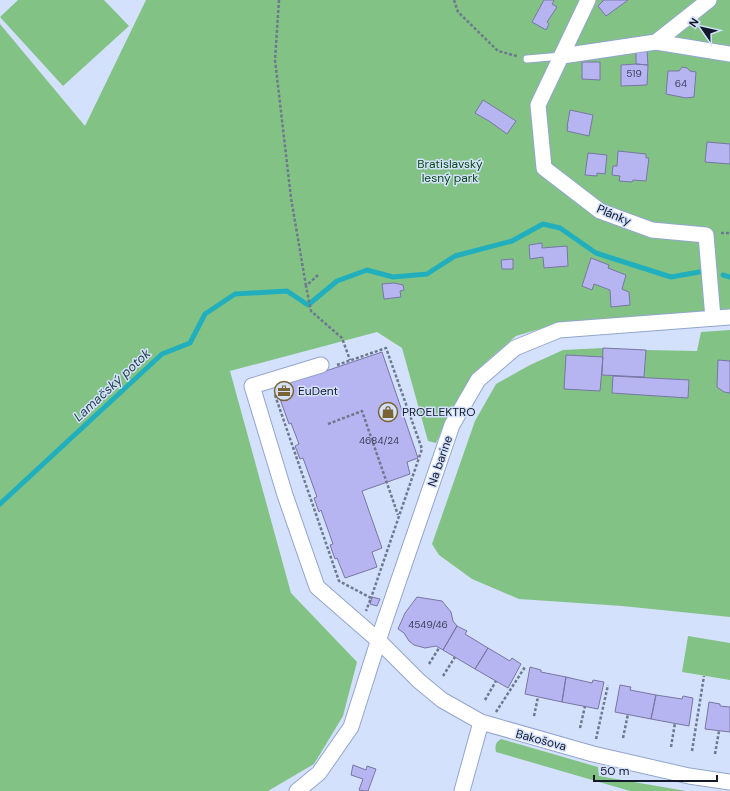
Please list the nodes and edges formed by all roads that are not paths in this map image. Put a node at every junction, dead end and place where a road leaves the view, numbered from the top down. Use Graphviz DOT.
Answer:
graph roads {
  1 [pos="588,0"];
  2 [pos="709,0"];
  3 [pos="656,42"];
  4 [pos="730,54"];
  5 [pos="562,56"];
  6 [pos="527,58"];
  7 [pos="730,317"];
  8 [pos="713,318"];
  9 [pos="321,365"];
  10 [pos="381,633"];
  11 [pos="486,724"];
  12 [pos="730,782"];
  13 [pos="296,791"];
  14 [pos="462,791"];
  1 -- 5 [label="street, Plánky"];
  2 -- 3 [label="street"];
  3 -- 4 [label="street"];
  3 -- 5 [label="street"];
  5 -- 6 [label="lane"];
  5 -- 8 [label="street, Plánky"];
  7 -- 8 [label="street, Na barine"];
  8 -- 10 [label="street, Na barine"];
  9 -- 10 [label="street, Bakošova"];
  10 -- 11 [label="street, Bakošova"];
  10 -- 13 [label="street, Na barine"];
  11 -- 12 [label="street, Bakošova"];
  11 -- 14 [label="street"];
}
